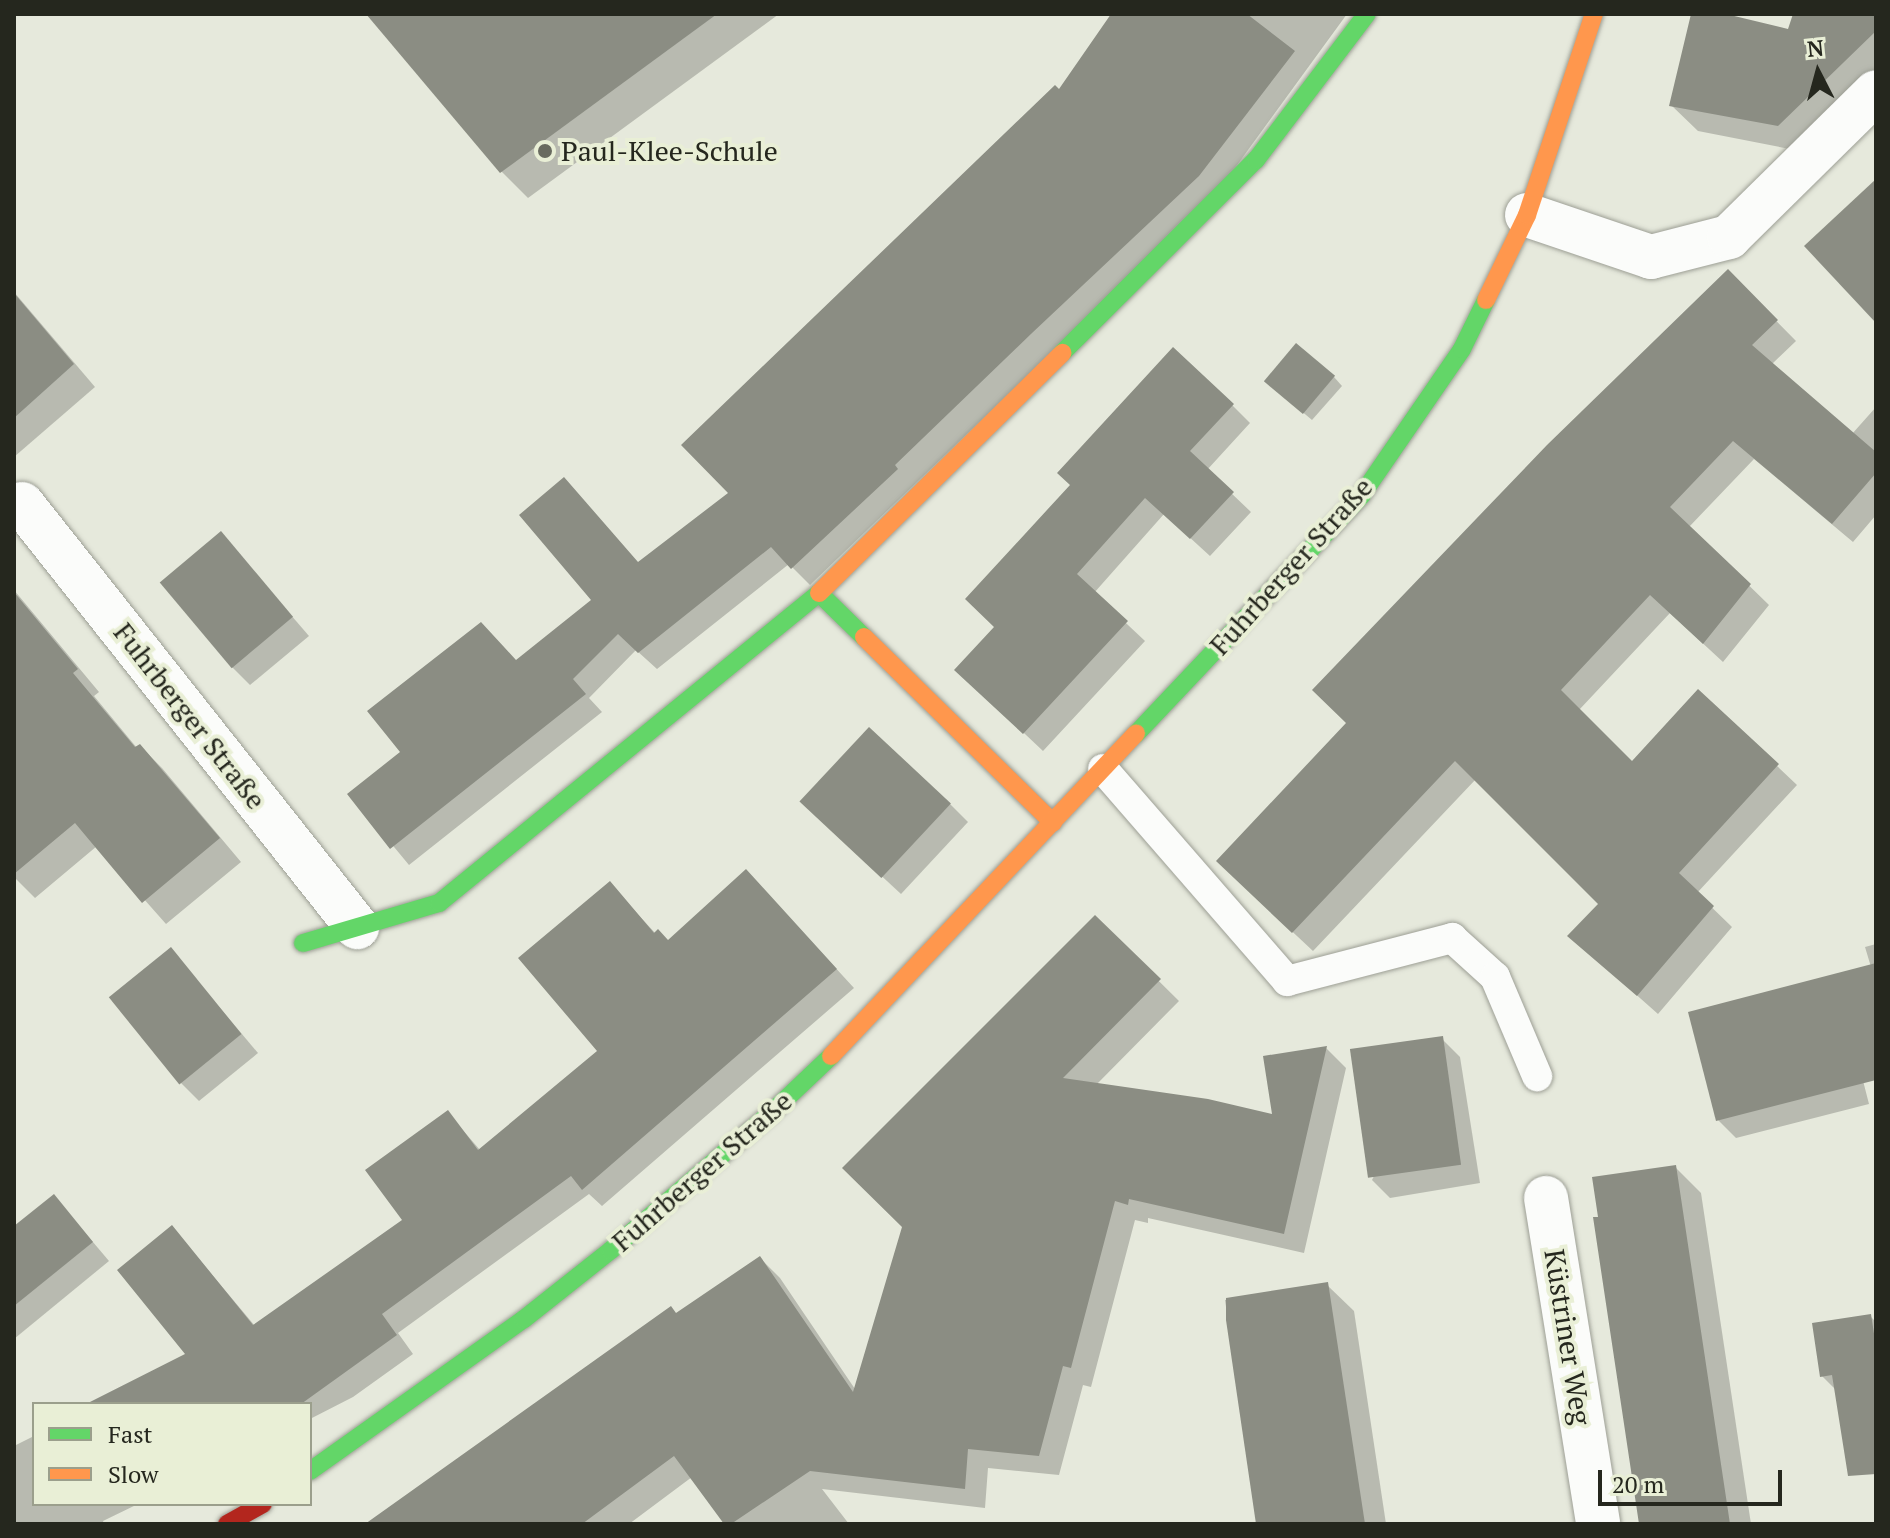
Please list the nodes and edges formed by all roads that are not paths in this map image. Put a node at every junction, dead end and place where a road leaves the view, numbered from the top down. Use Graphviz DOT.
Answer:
graph roads {
  1 [pos="1367,14"];
  2 [pos="1594,14"];
  3 [pos="1876,92"];
  4 [pos="1527,215"];
  5 [pos="22,504"];
  6 [pos="819,593"];
  7 [pos="1103,769"];
  8 [pos="1053,823"];
  9 [pos="357,927"];
  10 [pos="303,943"];
  11 [pos="1537,1076"];
  12 [pos="1546,1198"];
  13 [pos="312,1470"];
  14 [pos="259,1506"];
  15 [pos="227,1524"];
  16 [pos="1598,1524"];
  1 -- 6 [label="main road"];
  2 -- 4 [label="main road, Fuhrberger Straße"];
  3 -- 4 [label="street"];
  4 -- 7 [label="main road, Fuhrberger Straße"];
  5 -- 9 [label="street, Fuhrberger Straße"];
  6 -- 8 [label="main road"];
  6 -- 9 [label="main road"];
  7 -- 8 [label="main road, Fuhrberger Straße"];
  7 -- 11 [label="lane"];
  8 -- 13 [label="main road, Fuhrberger Straße"];
  9 -- 10 [label="main road"];
  12 -- 16 [label="street, Küstriner Weg"];
  14 -- 15 [label="main road"];
}
